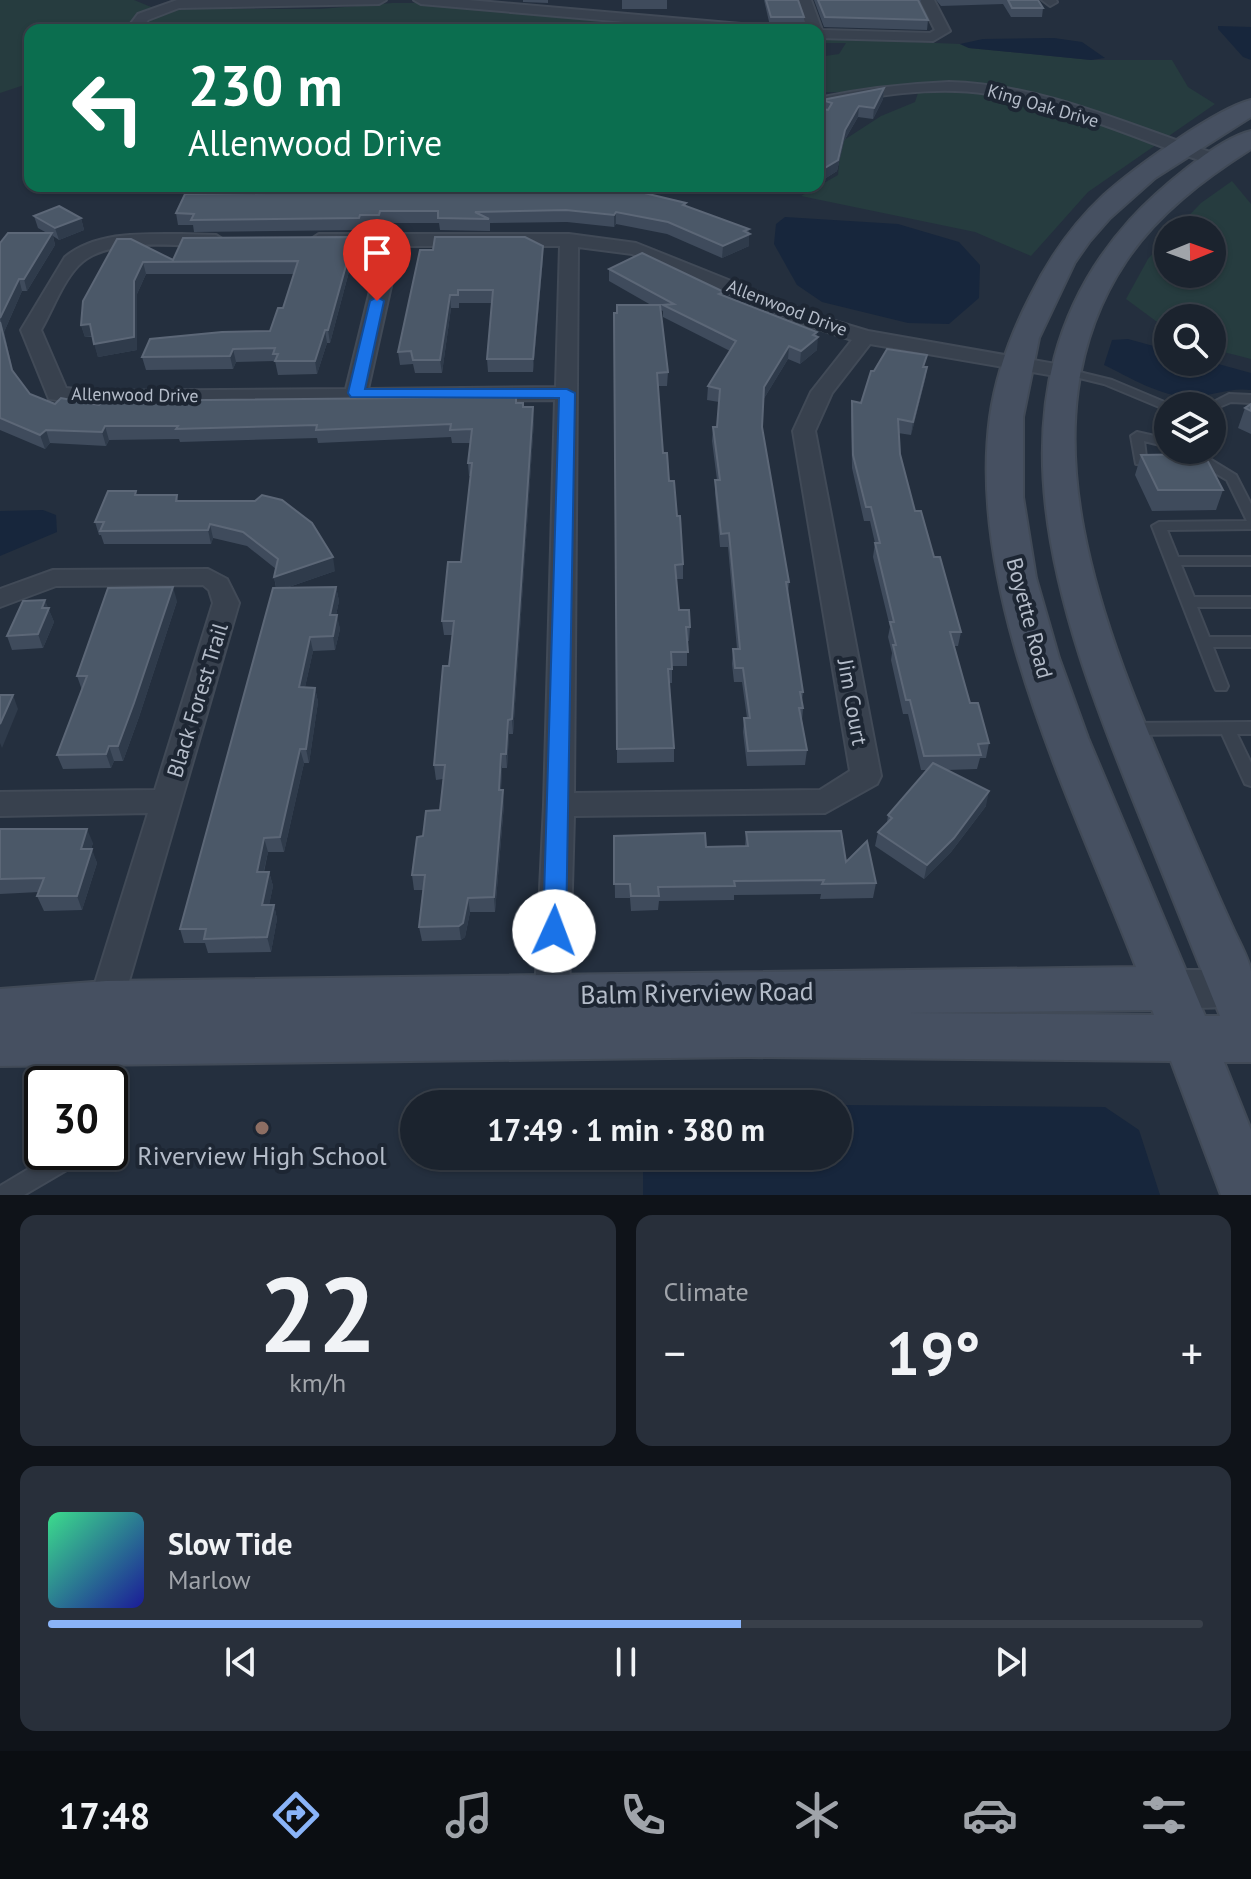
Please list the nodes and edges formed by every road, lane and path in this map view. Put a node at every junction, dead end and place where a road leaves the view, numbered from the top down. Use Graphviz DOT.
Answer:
graph roads {
  1 [pos="379,0"];
  2 [pos="421,0"];
  3 [pos="440,0"];
  4 [pos="804,0"];
  5 [pos="927,0"];
  6 [pos="314,1"];
  7 [pos="201,2"];
  8 [pos="563,6"];
  9 [pos="138,24"];
  10 [pos="714,24"];
  11 [pos="814,24"];
  12 [pos="824,32"];
  13 [pos="824,102"];
  14 [pos="1251,107"];
  15 [pos="1251,138"];
  16 [pos="1180,149"];
  17 [pos="1216,160"];
  18 [pos="392,239"];
  19 [pos="301,240"];
  20 [pos="569,240"];
  21 [pos="240,241"];
  22 [pos="865,337"];
  23 [pos="1017,364"];
  24 [pos="1067,372"];
  25 [pos="356,393"];
  26 [pos="567,393"];
  27 [pos="1226,399"];
  28 [pos="1251,399"];
  29 [pos="1154,400"];
  30 [pos="1154,440"];
  31 [pos="1154,461"];
  32 [pos="1209,464"];
  33 [pos="1251,518"];
  34 [pos="1251,525"];
  35 [pos="1171,561"];
  36 [pos="1251,561"];
  37 [pos="0,598"];
  38 [pos="1187,602"];
  39 [pos="1251,602"];
  40 [pos="1204,642"];
  41 [pos="1251,642"];
  42 [pos="1221,686"];
  43 [pos="1227,728"];
  44 [pos="1251,728"];
  45 [pos="1125,730"];
  46 [pos="1251,779"];
  47 [pos="166,801"];
  48 [pos="0,804"];
  49 [pos="559,805"];
  50 [pos="1169,988"];
  51 [pos="552,994"];
  52 [pos="1245,1002"];
  53 [pos="0,1011"];
  54 [pos="1189,1039"];
  55 [pos="1251,1039"];
  56 [pos="0,1043"];
  57 [pos="98,1043"];
  58 [pos="47,1170"];
  59 [pos="4,1195"];
  60 [pos="1249,1195"];
  1 -- 6 [label="street"];
  2 -- 3 [label="street"];
  3 -- 8 [label="street"];
  4 -- 11 [label="street"];
  5 -- 12 [label="street"];
  6 -- 7 [label="street"];
  7 -- 9 [label="street"];
  8 -- 10 [label="street"];
  13 -- 16 [label="street, King Oak Drive"];
  14 -- 16 [label="main road, Boyette Road"];
  15 -- 17 [label="main road"];
  16 -- 17 [label="street, King Oak Drive"];
  16 -- 23 [label="main road, Boyette Road"];
  17 -- 24 [label="main road"];
  18 -- 19 [label="street, Allenwood Drive"];
  18 -- 20 [label="street, Allenwood Drive"];
  18 -- 25 [label="street"];
  20 -- 22 [label="street, Allenwood Drive"];
  20 -- 26 [label="street"];
  21 -- 25 [label="street, Allenwood Drive"];
  22 -- 23 [label="street, Allenwood Drive"];
  22 -- 49 [label="street, Jim Court"];
  23 -- 24 [label="street, Allenwood Drive"];
  23 -- 50 [label="main road, Boyette Road"];
  24 -- 29 [label="lane"];
  24 -- 45 [label="main road"];
  25 -- 26 [label="street, Allenwood Drive"];
  26 -- 49 [label="street"];
  27 -- 28 [label="lane"];
  30 -- 31 [label="lane"];
  32 -- 33 [label="lane"];
  34 -- 35 [label="lane"];
  35 -- 36 [label="lane"];
  35 -- 38 [label="lane"];
  37 -- 47 [label="street, Black Forest Trail"];
  38 -- 39 [label="lane"];
  38 -- 40 [label="lane"];
  40 -- 41 [label="lane"];
  40 -- 42 [label="lane"];
  43 -- 44 [label="lane"];
  43 -- 45 [label="lane"];
  43 -- 46 [label="lane"];
  45 -- 52 [label="main road"];
  47 -- 48 [label="street, Black Forest Trail"];
  47 -- 57 [label="street, Black Forest Trail"];
  49 -- 51 [label="street"];
  50 -- 51 [label="main road, Balm Riverview Road"];
  50 -- 52 [label="street, Balm Riverview Road"];
  50 -- 54 [label="main road, Boyette Road"];
  51 -- 57 [label="main road, Balm Riverview Road"];
  53 -- 57 [label="main road, Balm Riverview Road"];
  54 -- 55 [label="main road, Balm Riverview Road"];
  54 -- 57 [label="main road, Balm Riverview Road"];
  54 -- 60 [label="main road, Boyette Road"];
  56 -- 57 [label="main road, Balm Riverview Road"];
  58 -- 59 [label="lane"];
}
